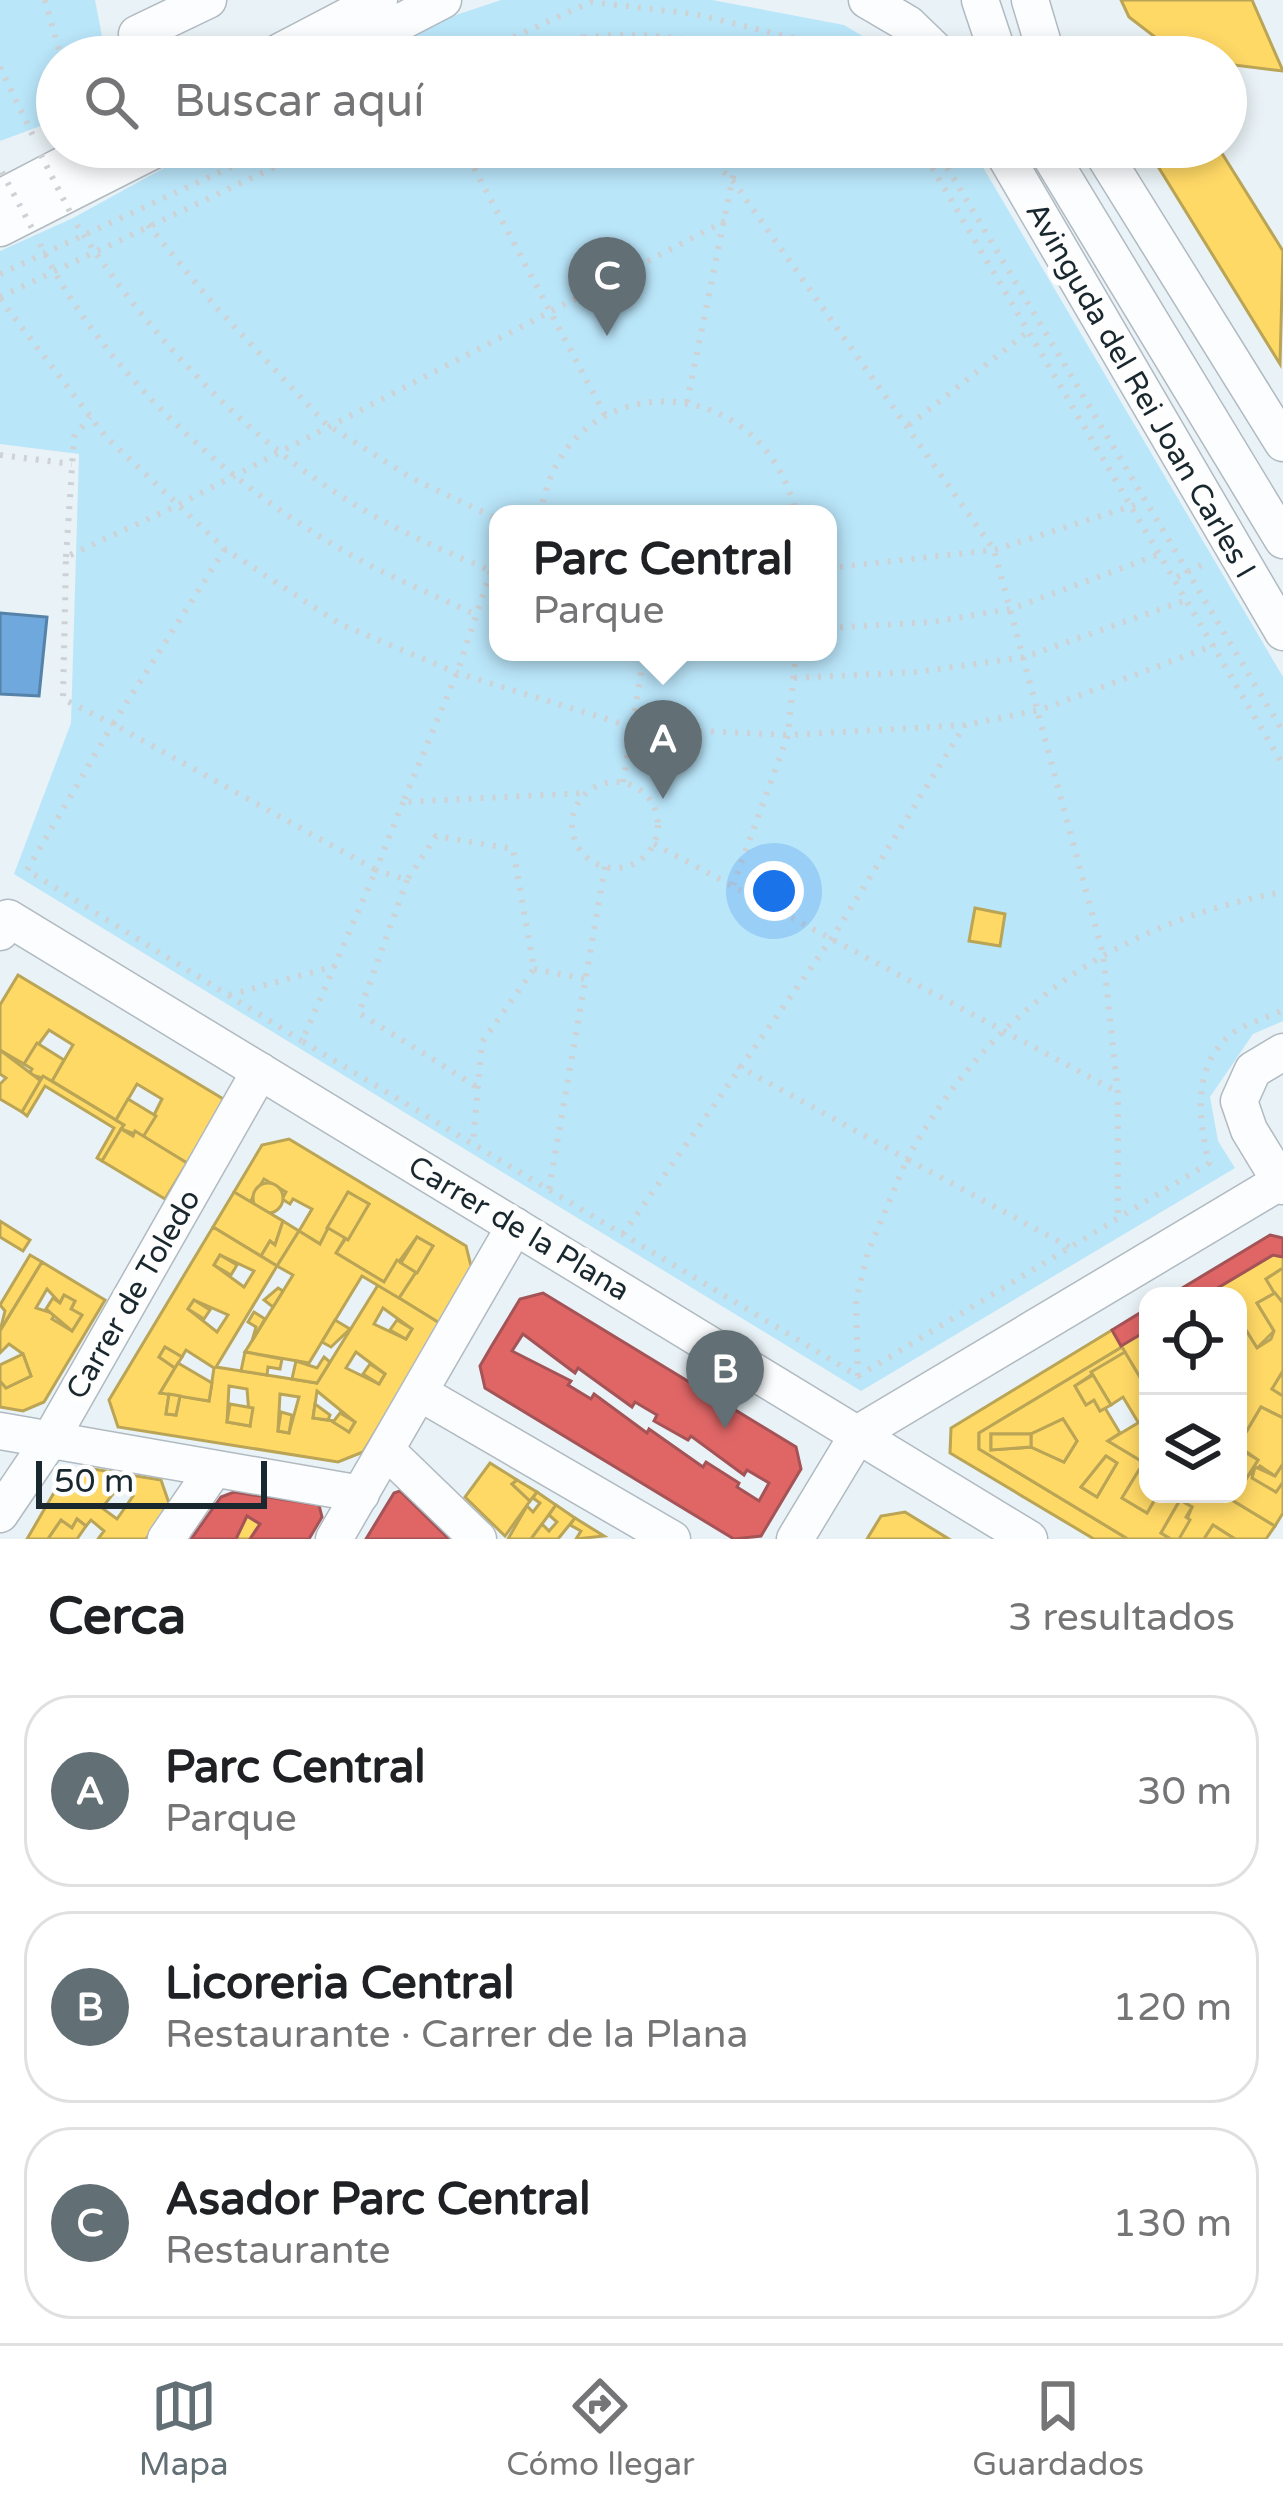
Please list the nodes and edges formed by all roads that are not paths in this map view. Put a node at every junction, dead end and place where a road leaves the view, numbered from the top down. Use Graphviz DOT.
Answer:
graph roads {
  1 [pos="208,0"];
  2 [pos="379,0"];
  3 [pos="443,0"];
  4 [pos="867,0"];
  5 [pos="980,0"];
  6 [pos="1030,0"];
  7 [pos="137,34"];
  8 [pos="310,36"];
  9 [pos="374,36"];
  10 [pos="920,36"];
  11 [pos="992,36"];
  12 [pos="1041,36"];
  13 [pos="44,168"];
  14 [pos="125,168"];
  15 [pos="1012,168"];
  16 [pos="1058,168"];
  17 [pos="1113,168"];
  18 [pos="1,185"];
  19 [pos="18,232"];
  20 [pos="1280,431"];
  21 [pos="1283,540"];
  22 [pos="1283,632"];
  23 [pos="4,925"];
  24 [pos="1283,1052"];
  25 [pos="260,1071"];
  26 [pos="1282,1182"];
  27 [pos="515,1226"];
  28 [pos="422,1394"];
  29 [pos="0,1431"];
  30 [pos="859,1433"];
  31 [pos="50,1440"];
  32 [pos="388,1452"];
  33 [pos="214,1469"];
  34 [pos="361,1494"];
  35 [pos="0,1514"];
  36 [pos="166,1539"];
  37 [pos="334,1539"];
  38 [pos="478,1539"];
  39 [pos="672,1539"];
  40 [pos="795,1539"];
  41 [pos="1029,1539"];
  1 -- 7 [label="street"];
  2 -- 8 [label="street"];
  3 -- 9 [label="street"];
  4 -- 10 [label="street"];
  5 -- 11 [label="street"];
  6 -- 12 [label="street"];
  13 -- 18 [label="street"];
  14 -- 19 [label="street"];
  15 -- 22 [label="street, Avinguda del Rei Joan Carles I"];
  16 -- 21 [label="street, Avinguda del Rei Joan Carles I"];
  17 -- 20 [label="street"];
  23 -- 25 [label="street, Carrer de la Plana"];
  24 -- 26 [label="street"];
  25 -- 27 [label="street, Carrer de la Plana"];
  25 -- 31 [label="street, Carrer de Toledo"];
  26 -- 30 [label="street"];
  27 -- 28 [label="street"];
  27 -- 30 [label="street, Carrer de la Plana"];
  28 -- 32 [label="street"];
  28 -- 39 [label="street"];
  29 -- 31 [label="street"];
  30 -- 40 [label="street"];
  30 -- 41 [label="street, Carrer de la Plana"];
  31 -- 33 [label="street"];
  31 -- 35 [label="street, Carrer de Toledo"];
  32 -- 34 [label="street"];
  32 -- 38 [label="street"];
  33 -- 34 [label="street"];
  33 -- 36 [label="street"];
  34 -- 37 [label="street"];
}
